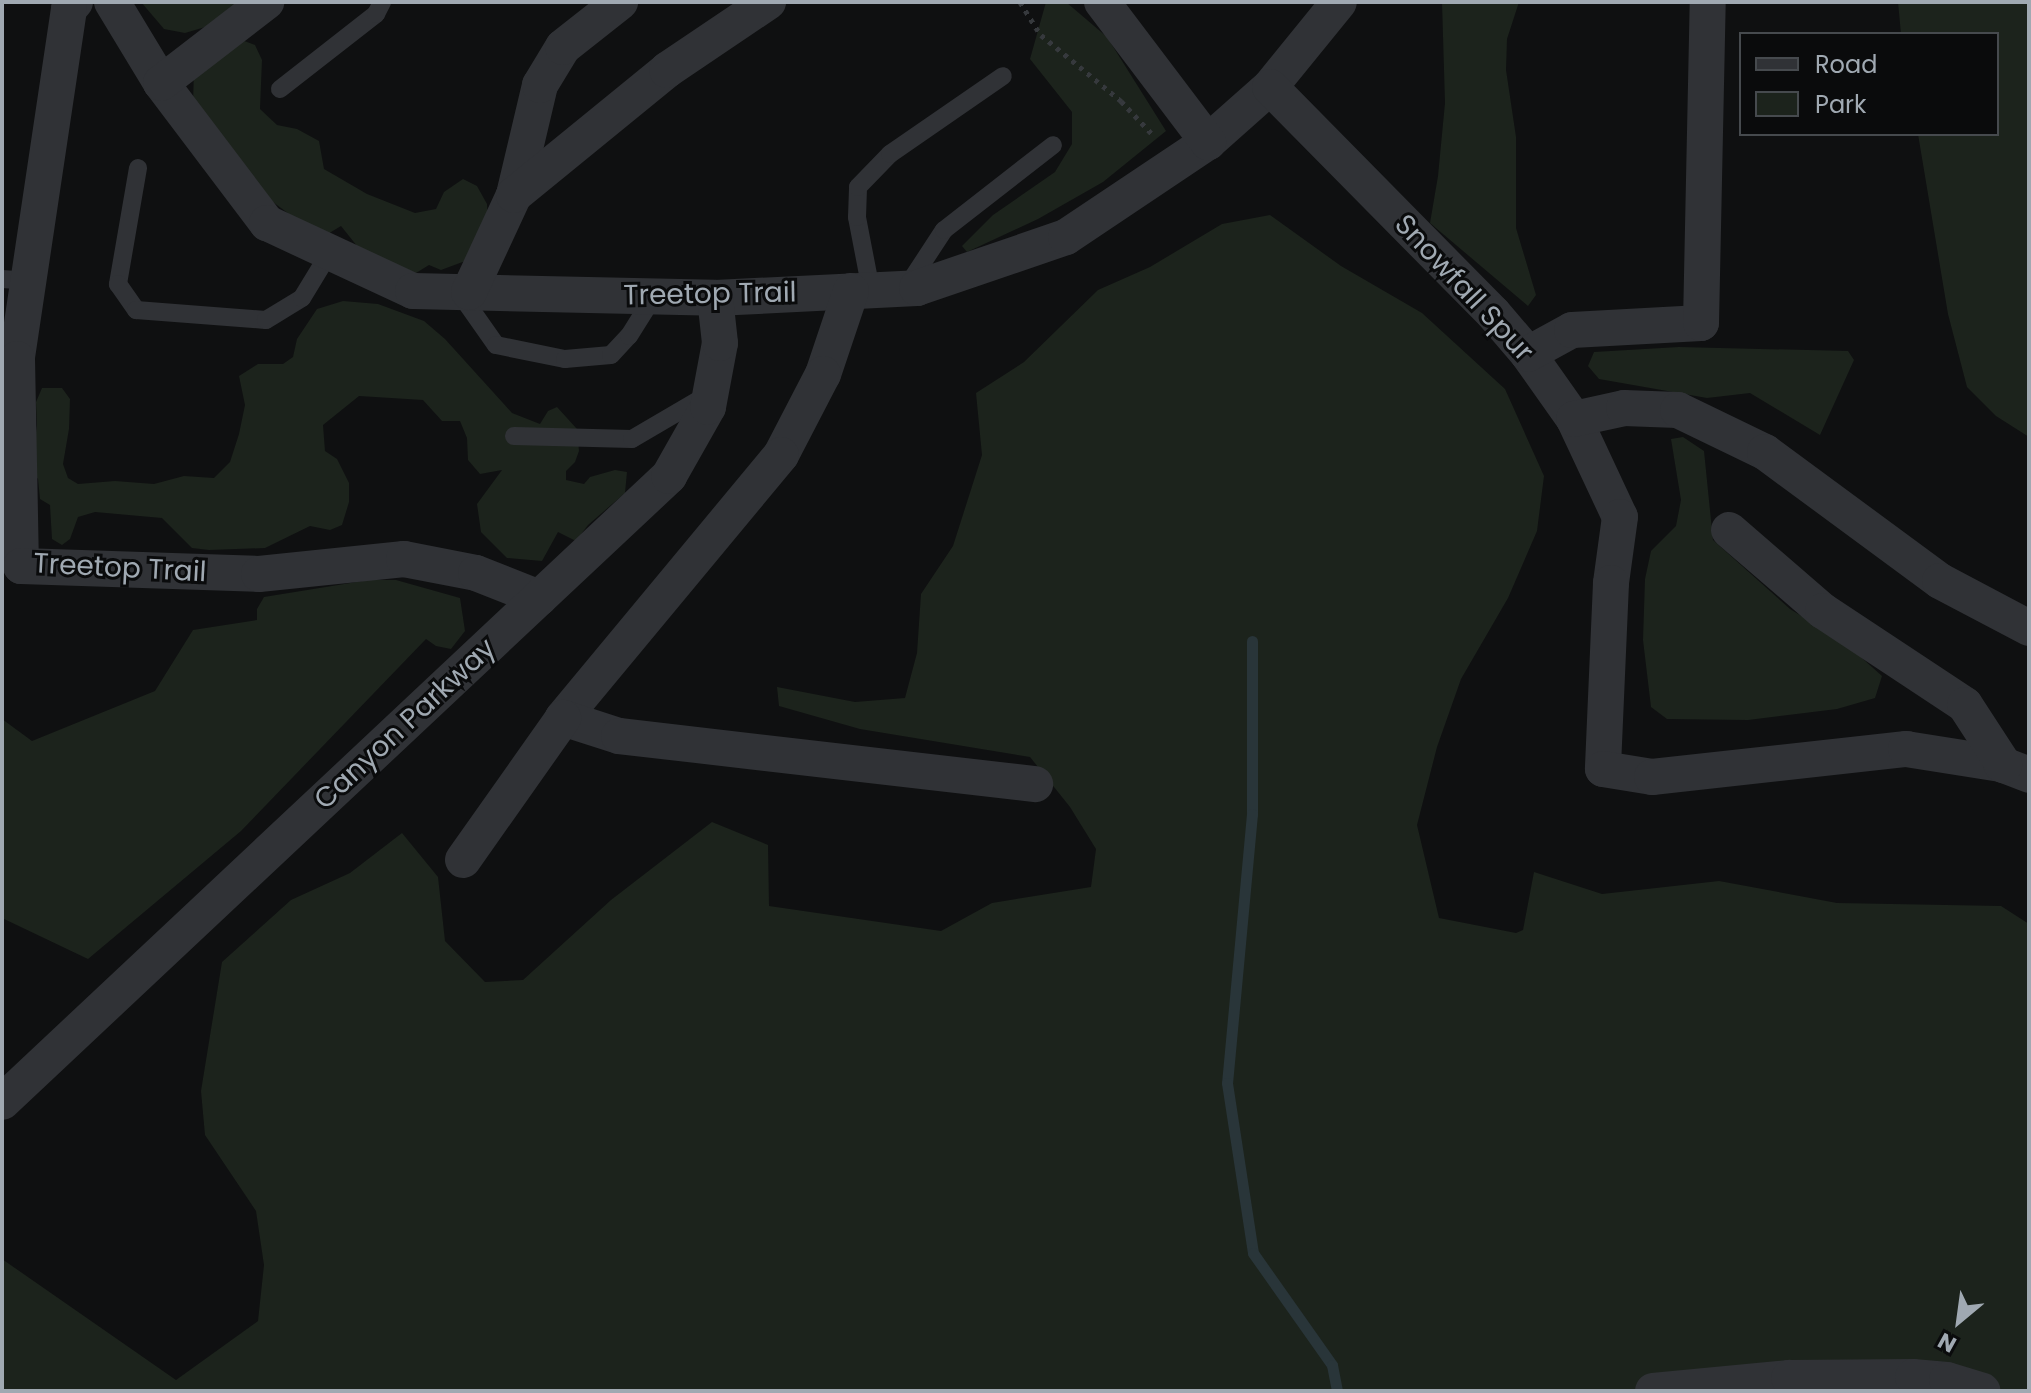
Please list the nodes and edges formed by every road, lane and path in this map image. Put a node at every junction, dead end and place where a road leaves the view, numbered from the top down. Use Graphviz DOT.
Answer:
graph roads {
  1 [pos="75,2"];
  2 [pos="112,2"];
  3 [pos="266,2"];
  4 [pos="382,2"];
  5 [pos="620,2"];
  6 [pos="768,2"];
  7 [pos="1020,2"];
  8 [pos="1102,2"];
  9 [pos="1339,2"];
  10 [pos="1708,2"];
  11 [pos="1003,76"];
  12 [pos="161,83"];
  13 [pos="1270,87"];
  14 [pos="280,89"];
  15 [pos="1053,145"];
  16 [pos="1195,150"];
  17 [pos="138,168"];
  18 [pos="514,195"];
  19 [pos="330,252"];
  20 [pos="15,280"];
  21 [pos="876,290"];
  22 [pos="463,292"];
  23 [pos="654,296"];
  24 [pos="715,298"];
  25 [pos="1528,354"];
  26 [pos="711,392"];
  27 [pos="1574,419"];
  28 [pos="514,436"];
  29 [pos="1729,530"];
  30 [pos="539,598"];
  31 [pos="2029,628"];
  32 [pos="563,718"];
  33 [pos="2016,770"];
  34 [pos="1035,784"];
  35 [pos="463,860"];
  36 [pos="2,1102"];
  37 [pos="1653,1391"];
  38 [pos="1982,1391"];
  1 -- 20 [label="street, Treetop Trail"];
  2 -- 12 [label="street, Treetop Trail"];
  3 -- 12 [label="street"];
  4 -- 14 [label="lane"];
  5 -- 18 [label="street"];
  6 -- 18 [label="street"];
  7 -- 16 [label="path"];
  8 -- 16 [label="street"];
  9 -- 13 [label="street, Treetop Trail"];
  10 -- 25 [label="street"];
  11 -- 21 [label="lane"];
  12 -- 19 [label="street, Treetop Trail"];
  13 -- 16 [label="street, Treetop Trail"];
  13 -- 25 [label="street, Snowfall Spur"];
  15 -- 21 [label="lane"];
  16 -- 21 [label="street, Treetop Trail"];
  17 -- 19 [label="lane"];
  18 -- 22 [label="street"];
  19 -- 22 [label="street, Treetop Trail"];
  20 -- 30 [label="street, Treetop Trail"];
  21 -- 24 [label="street, Treetop Trail"];
  21 -- 32 [label="street"];
  22 -- 23 [label="street, Treetop Trail"];
  22 -- 23 [label="lane"];
  23 -- 24 [label="street, Treetop Trail"];
  24 -- 26 [label="street, Canyon Parkway"];
  25 -- 27 [label="street, Snowfall Spur"];
  26 -- 28 [label="lane"];
  26 -- 30 [label="street, Canyon Parkway"];
  27 -- 31 [label="street"];
  27 -- 33 [label="street, Snowfall Spur"];
  29 -- 33 [label="street"];
  30 -- 36 [label="street, Canyon Parkway"];
  32 -- 34 [label="street"];
  32 -- 35 [label="street"];
  37 -- 38 [label="street"];
}
